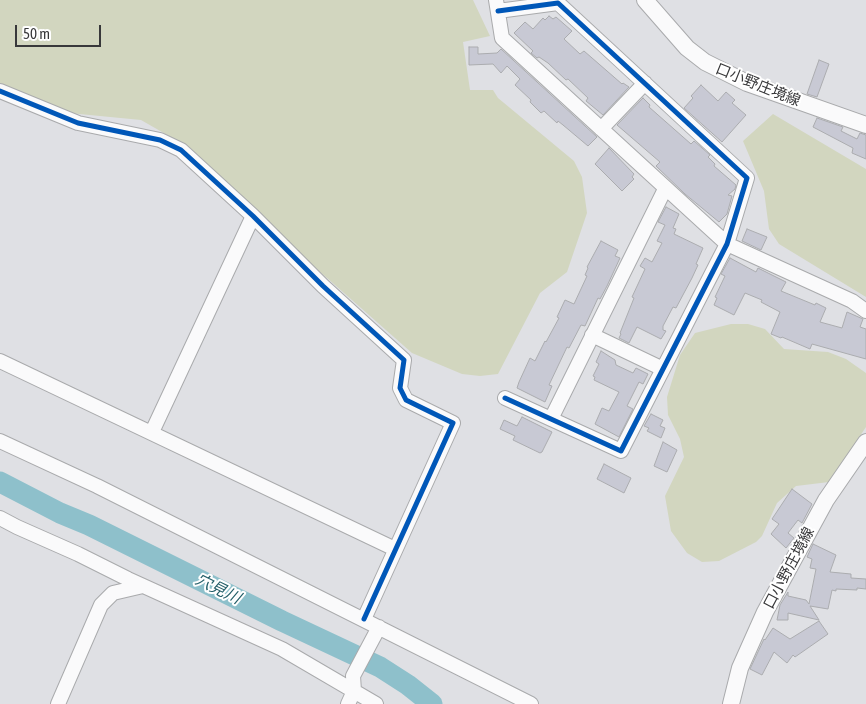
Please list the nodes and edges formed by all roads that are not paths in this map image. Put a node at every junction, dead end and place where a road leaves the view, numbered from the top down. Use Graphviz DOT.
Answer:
graph roads {
  1 [pos="645,0"];
  2 [pos="497,6"];
  3 [pos="645,83"];
  4 [pos="0,91"];
  5 [pos="866,124"];
  6 [pos="601,129"];
  7 [pos="666,189"];
  8 [pos="253,216"];
  9 [pos="727,244"];
  10 [pos="866,311"];
  11 [pos="592,335"];
  12 [pos="0,361"];
  13 [pos="663,369"];
  14 [pos="505,398"];
  15 [pos="551,419"];
  16 [pos="152,432"];
  17 [pos="0,441"];
  18 [pos="866,442"];
  19 [pos="0,518"];
  20 [pos="395,549"];
  21 [pos="143,586"];
  22 [pos="364,619"];
  23 [pos="379,627"];
  24 [pos="351,698"];
  25 [pos="58,704"];
  26 [pos="376,704"];
  27 [pos="531,704"];
  28 [pos="730,704"];
  1 -- 5 [label="main road, 口小野庄境線"];
  2 -- 3 [label="street"];
  2 -- 6 [label="street"];
  3 -- 6 [label="street"];
  3 -- 9 [label="street"];
  4 -- 8 [label="street"];
  6 -- 7 [label="street"];
  7 -- 9 [label="street"];
  7 -- 11 [label="street"];
  8 -- 16 [label="street"];
  8 -- 20 [label="street"];
  9 -- 10 [label="street"];
  9 -- 13 [label="street"];
  11 -- 13 [label="street"];
  11 -- 15 [label="street"];
  12 -- 16 [label="street"];
  13 -- 15 [label="street"];
  14 -- 15 [label="street"];
  16 -- 20 [label="street"];
  17 -- 22 [label="street"];
  18 -- 28 [label="main road, 口小野庄境線"];
  19 -- 21 [label="street"];
  20 -- 22 [label="street"];
  21 -- 24 [label="street"];
  21 -- 25 [label="street"];
  22 -- 23 [label="street"];
  23 -- 24 [label="street"];
  23 -- 27 [label="street"];
  24 -- 26 [label="street"];
}
